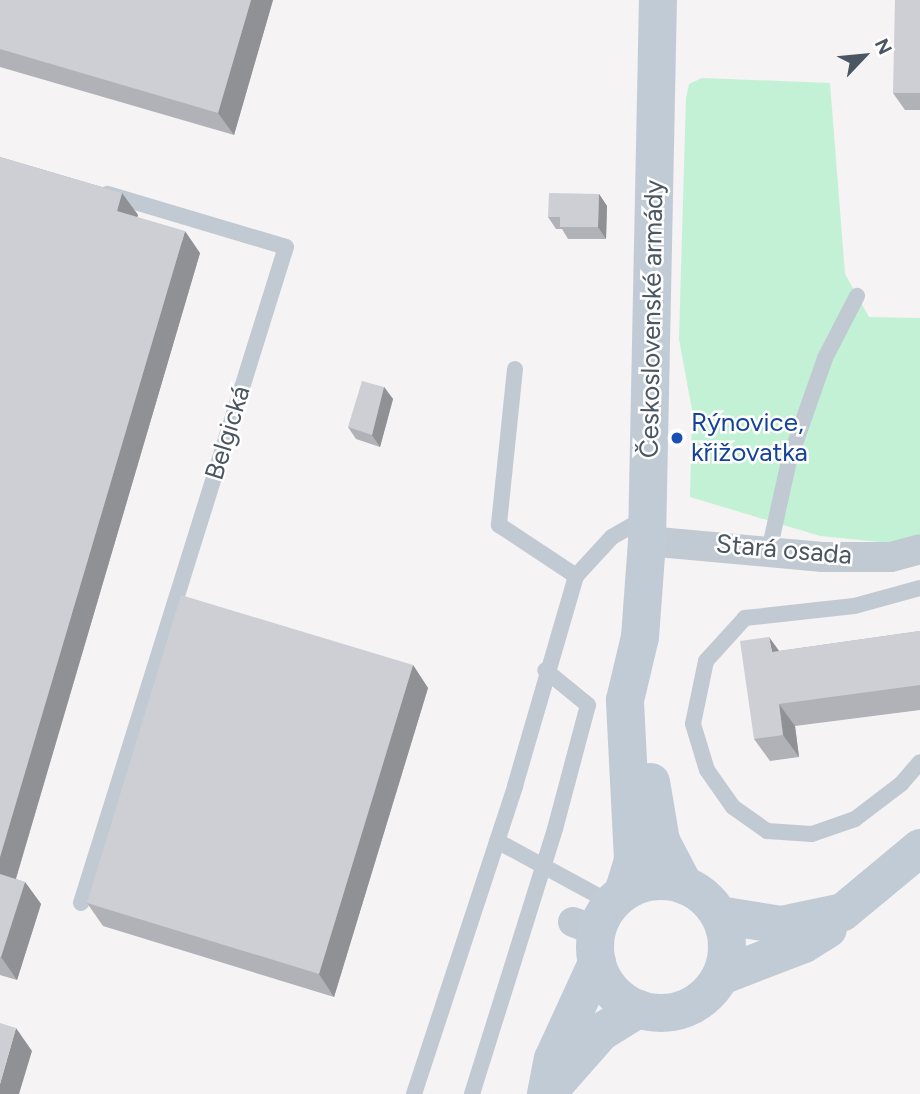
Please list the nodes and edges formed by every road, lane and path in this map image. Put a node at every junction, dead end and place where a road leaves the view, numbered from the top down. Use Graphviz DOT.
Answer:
graph roads {
  1 [pos="658,0"];
  2 [pos="91,189"];
  3 [pos="857,296"];
  4 [pos="515,369"];
  5 [pos="648,528"];
  6 [pos="920,549"];
  7 [pos="769,551"];
  8 [pos="576,576"];
  9 [pos="920,588"];
  10 [pos="640,637"];
  11 [pos="545,670"];
  12 [pos="920,762"];
  13 [pos="496,841"];
  14 [pos="920,848"];
  15 [pos="544,864"];
  16 [pos="684,885"];
  17 [pos="81,903"];
  18 [pos="843,912"];
  19 [pos="719,915"];
  20 [pos="600,923"];
  21 [pos="721,976"];
  22 [pos="638,1009"];
  23 [pos="414,1094"];
  24 [pos="472,1094"];
  1 -- 5 [label="street, Československé armády"];
  2 -- 17 [label="lane, Belgická"];
  3 -- 7 [label="lane"];
  4 -- 8 [label="lane"];
  5 -- 7 [label="street, Stará osada"];
  5 -- 8 [label="lane"];
  5 -- 10 [label="street, Československé armády"];
  6 -- 7 [label="street, Stará osada"];
  8 -- 11 [label="lane"];
  9 -- 12 [label="lane"];
  10 -- 16 [label="street, Československé armády"];
  10 -- 20 [label="street, Československé armády"];
  11 -- 13 [label="lane"];
  11 -- 15 [label="lane"];
  13 -- 15 [label="lane"];
  13 -- 23 [label="lane"];
  14 -- 18 [label="street"];
  15 -- 20 [label="lane"];
  15 -- 24 [label="lane"];
  16 -- 19 [label="street"];
  16 -- 20 [label="street"];
  18 -- 19 [label="street"];
  18 -- 21 [label="street"];
  19 -- 21 [label="street"];
  20 -- 22 [label="street"];
  20 -- 22 [label="street"];
  21 -- 22 [label="street"];
}
